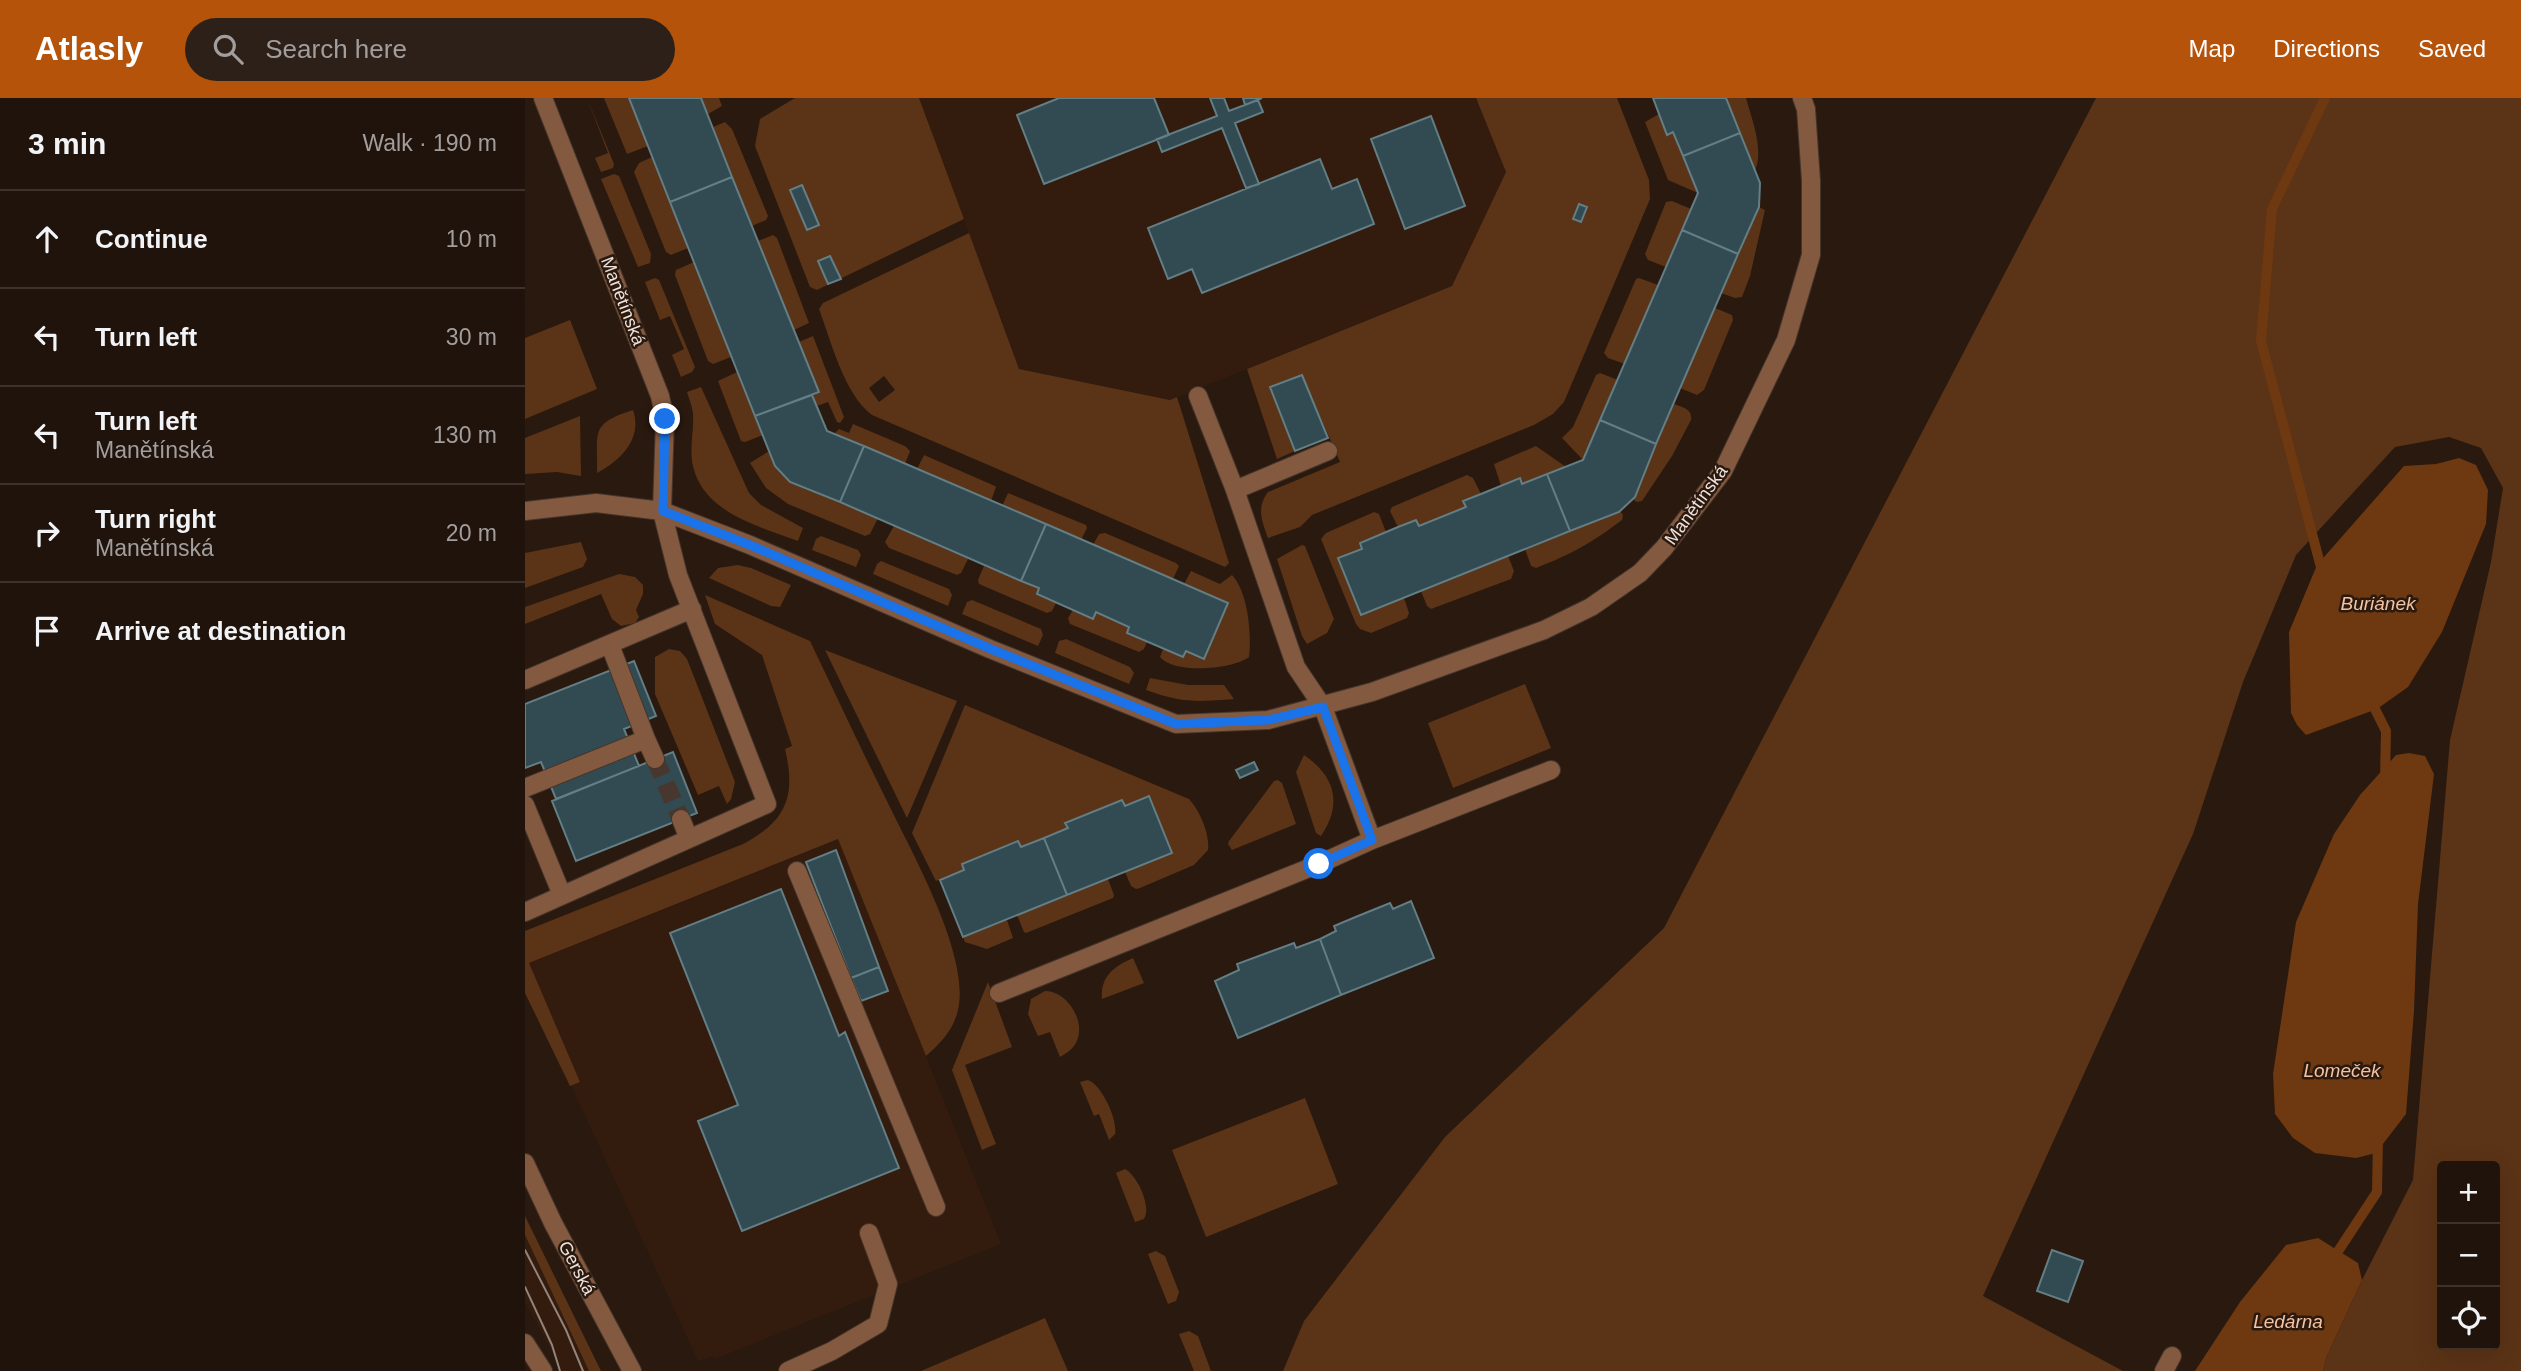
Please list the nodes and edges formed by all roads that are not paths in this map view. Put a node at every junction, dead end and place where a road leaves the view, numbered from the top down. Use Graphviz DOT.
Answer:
graph roads {
  1 [pos="543,98"];
  2 [pos="1802,98"];
  3 [pos="1198,396"];
  4 [pos="1328,451"];
  5 [pos="1235,490"];
  6 [pos="525,511"];
  7 [pos="663,511"];
  8 [pos="692,609"];
  9 [pos="610,645"];
  10 [pos="525,680"];
  11 [pos="1323,707"];
  12 [pos="646,738"];
  13 [pos="655,759"];
  14 [pos="1551,770"];
  15 [pos="525,788"];
  16 [pos="525,805"];
  17 [pos="681,819"];
  18 [pos="689,839"];
  19 [pos="1372,840"];
  20 [pos="797,871"];
  21 [pos="562,895"];
  22 [pos="525,912"];
  23 [pos="999,993"];
  24 [pos="525,1163"];
  25 [pos="936,1207"];
  26 [pos="869,1233"];
  27 [pos="525,1343"];
  28 [pos="543,1371"];
  29 [pos="632,1371"];
  30 [pos="788,1371"];
  1 -- 7 [label="street, Manětínská"];
  2 -- 11 [label="street, Manětínská"];
  3 -- 5 [label="street"];
  4 -- 5 [label="street"];
  5 -- 11 [label="street"];
  6 -- 7 [label="street, Manětínská"];
  7 -- 8 [label="street"];
  7 -- 11 [label="street, Manětínská"];
  8 -- 9 [label="street"];
  8 -- 18 [label="street"];
  9 -- 10 [label="street"];
  9 -- 12 [label="street"];
  11 -- 19 [label="street"];
  12 -- 13 [label="street"];
  12 -- 15 [label="street"];
  14 -- 19 [label="street"];
  16 -- 21 [label="street"];
  17 -- 18 [label="street"];
  18 -- 21 [label="street"];
  19 -- 23 [label="street"];
  20 -- 25 [label="street"];
  21 -- 22 [label="street"];
  24 -- 29 [label="street, Gerská"];
  26 -- 30 [label="street"];
  27 -- 28 [label="street"];
}
